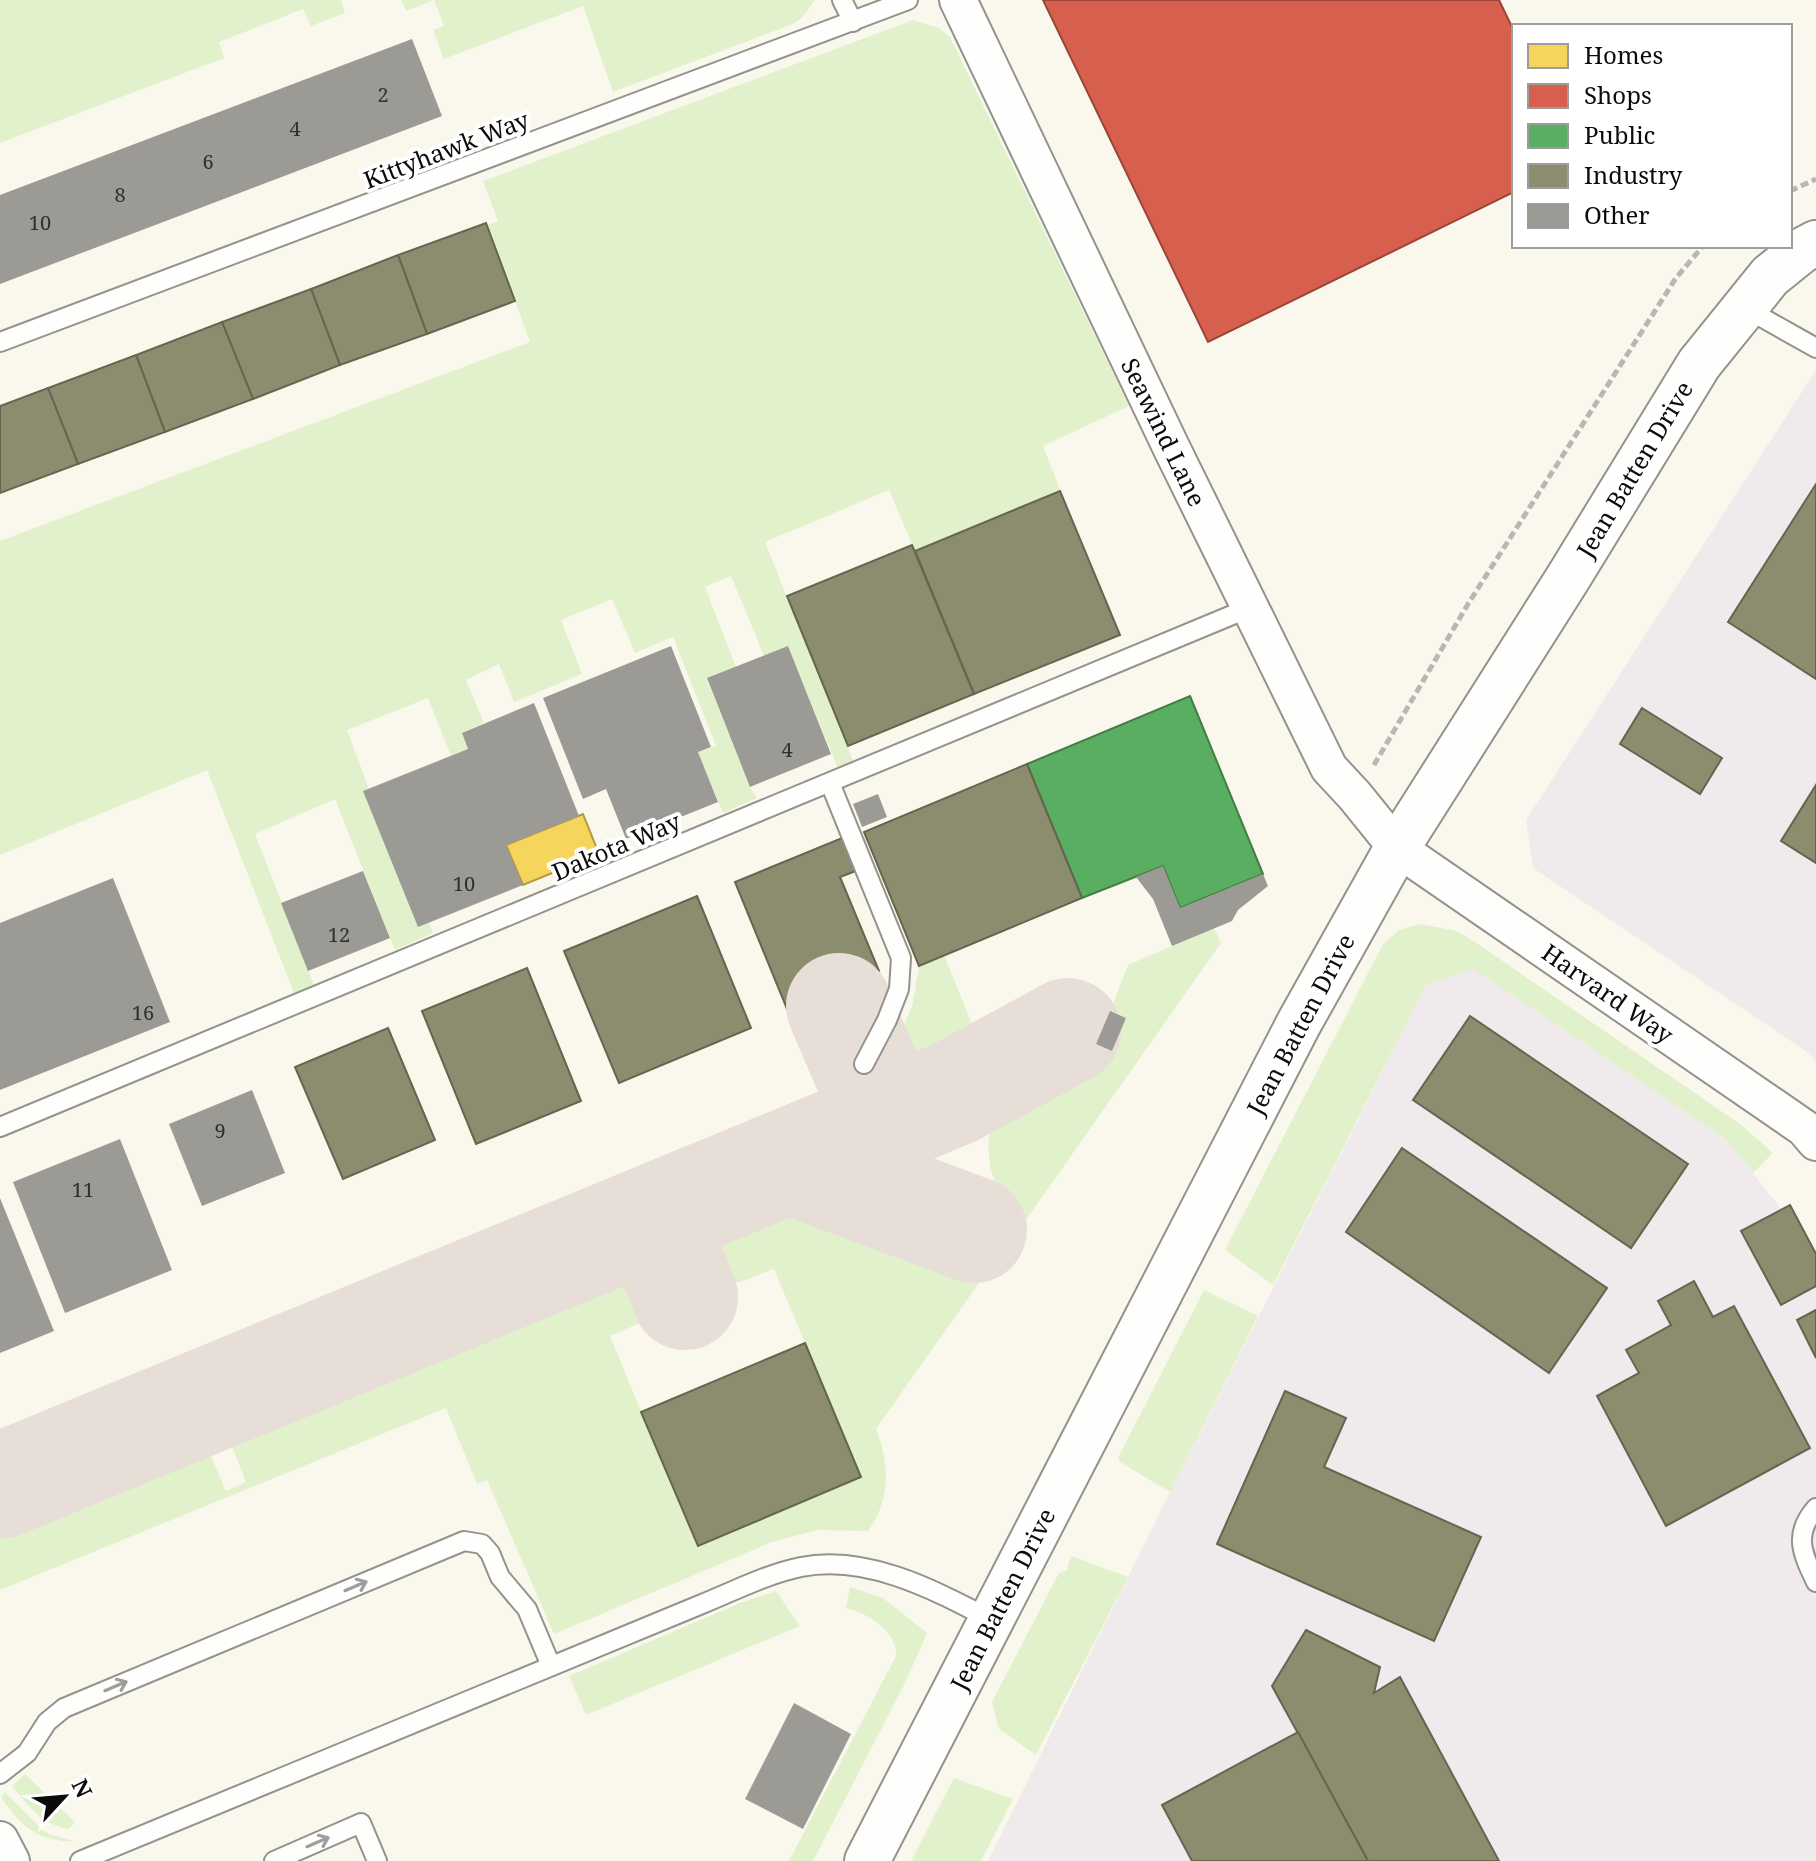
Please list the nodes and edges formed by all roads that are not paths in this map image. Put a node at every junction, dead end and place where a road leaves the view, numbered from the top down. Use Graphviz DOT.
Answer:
graph roads {
  1 [pos="842,0"];
  2 [pos="908,0"];
  3 [pos="958,0"];
  4 [pos="853,22"];
  5 [pos="1816,243"];
  6 [pos="1743,306"];
  7 [pos="0,342"];
  8 [pos="1816,348"];
  9 [pos="1249,608"];
  10 [pos="830,783"];
  11 [pos="1397,848"];
  12 [pos="864,1064"];
  13 [pos="0,1127"];
  14 [pos="1816,1142"];
  15 [pos="1816,1508"];
  16 [pos="1816,1582"];
  17 [pos="990,1619"];
  18 [pos="551,1666"];
  19 [pos="0,1774"];
  20 [pos="0,1840"];
  21 [pos="11,1861"];
  22 [pos="80,1861"];
  23 [pos="274,1861"];
  24 [pos="377,1861"];
  25 [pos="867,1861"];
  1 -- 4 [label="lane"];
  2 -- 4 [label="lane, Kittyhawk Way"];
  3 -- 9 [label="street, Seawind Lane"];
  4 -- 7 [label="lane, Kittyhawk Way"];
  5 -- 6 [label="street, Jean Batten Drive"];
  6 -- 8 [label="lane"];
  6 -- 11 [label="street, Jean Batten Drive"];
  9 -- 10 [label="lane, Dakota Way"];
  9 -- 11 [label="street, Seawind Lane"];
  10 -- 12 [label="lane"];
  10 -- 13 [label="lane, Dakota Way"];
  11 -- 14 [label="street, Harvard Way"];
  11 -- 17 [label="street, Jean Batten Drive"];
  15 -- 16 [label="lane"];
  17 -- 18 [label="lane"];
  17 -- 25 [label="street, Jean Batten Drive"];
  19 -- 18 [label="lane, one-way"];
  18 -- 22 [label="lane"];
  20 -- 21 [label="street"];
  23 -- 24 [label="lane, one-way"];
}
